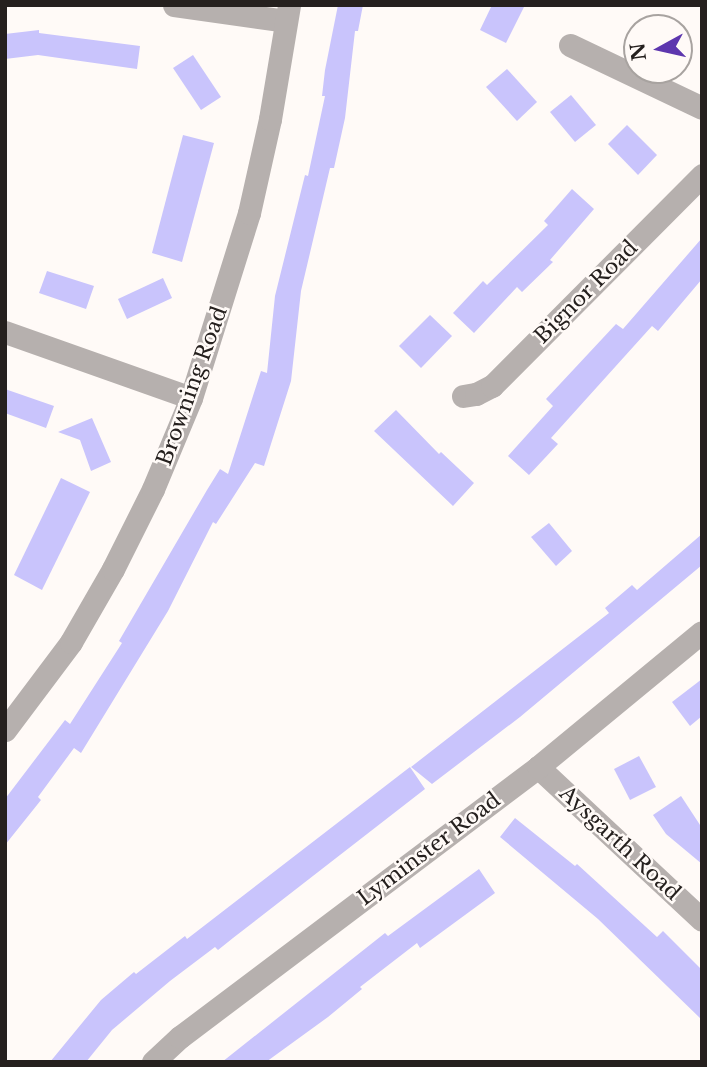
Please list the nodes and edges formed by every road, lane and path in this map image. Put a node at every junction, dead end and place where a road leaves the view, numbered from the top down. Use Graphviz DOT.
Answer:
graph roads {
  1 [pos="174,5"];
  2 [pos="288,13"];
  3 [pos="570,46"];
  4 [pos="702,108"];
  5 [pos="702,175"];
  6 [pos="5,332"];
  7 [pos="463,396"];
  8 [pos="191,398"];
  9 [pos="702,632"];
  10 [pos="9,720"];
  11 [pos="538,766"];
  12 [pos="702,920"];
  13 [pos="153,1062"];
  1 -- 2 [label="street"];
  2 -- 8 [label="street, Browning Road"];
  3 -- 4 [label="street"];
  5 -- 7 [label="street, Bignor Road"];
  6 -- 8 [label="street"];
  8 -- 10 [label="street, Browning Road"];
  9 -- 11 [label="street, Lyminster Road"];
  11 -- 12 [label="street, Aysgarth Road"];
  11 -- 13 [label="street, Lyminster Road"];
}
